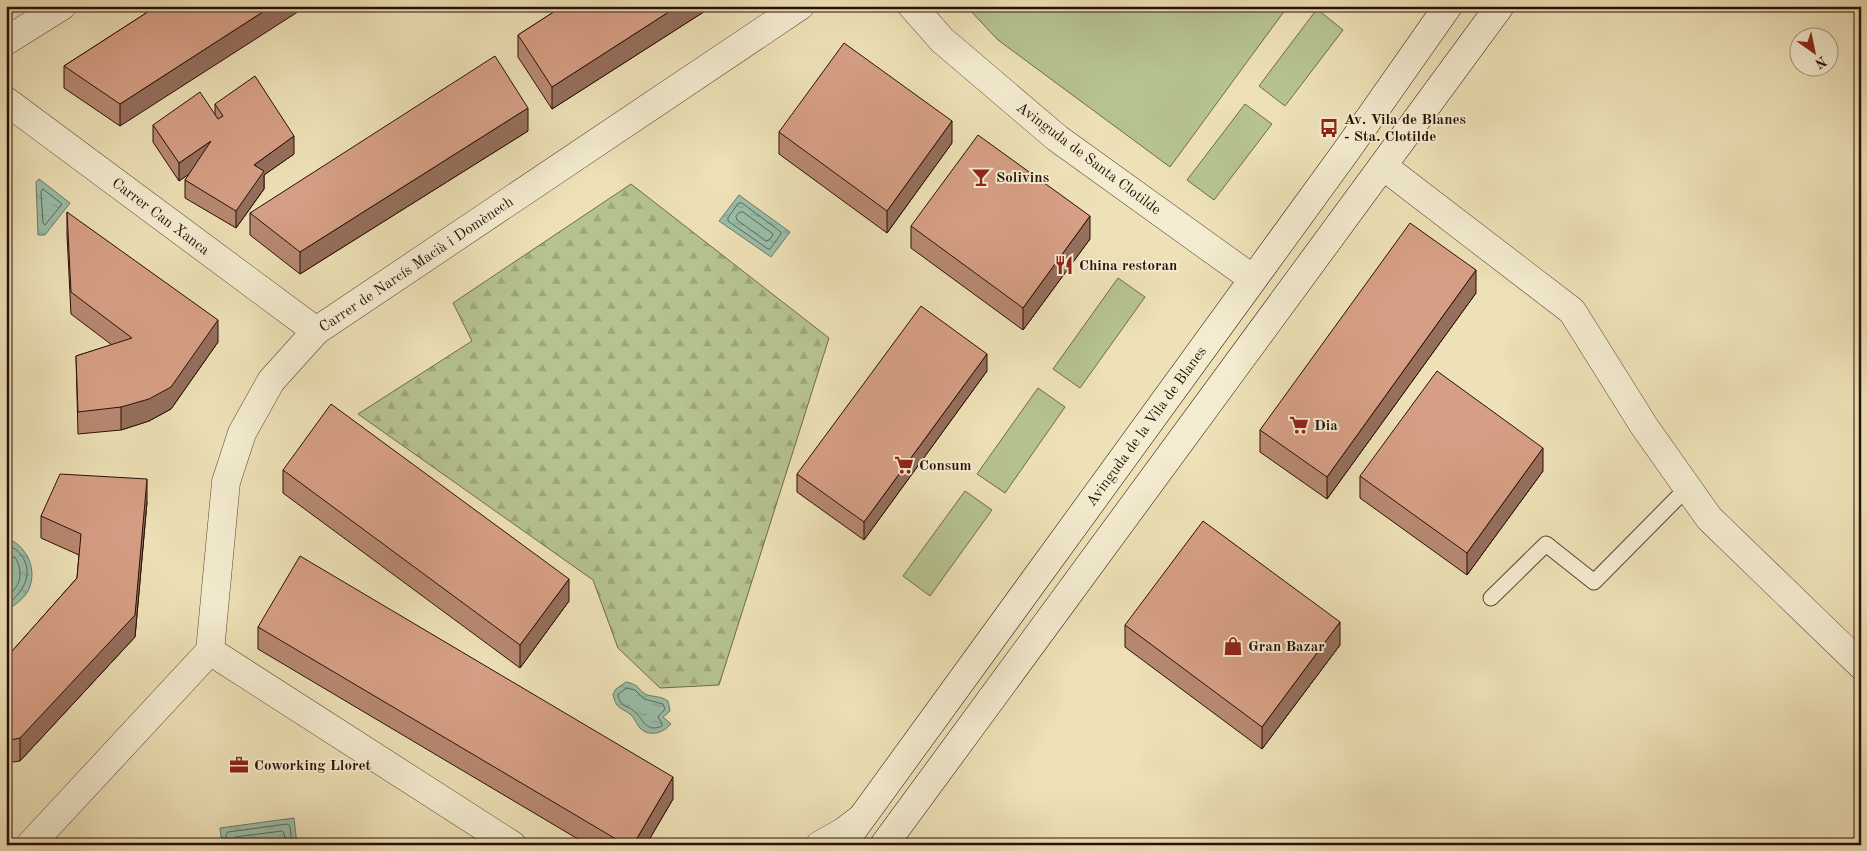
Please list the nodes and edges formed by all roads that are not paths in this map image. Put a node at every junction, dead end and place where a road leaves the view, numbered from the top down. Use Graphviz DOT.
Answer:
graph roads {
  1 [pos="62,6"];
  2 [pos="800,6"];
  3 [pos="912,6"];
  4 [pos="1448,6"];
  5 [pos="1500,6"];
  6 [pos="6,41"];
  7 [pos="6,101"];
  8 [pos="1383,166"];
  9 [pos="1253,279"];
  10 [pos="316,331"];
  11 [pos="1688,488"];
  12 [pos="1491,598"];
  13 [pos="210,651"];
  14 [pos="1861,666"];
  15 [pos="860,819"];
  16 [pos="30,845"];
  17 [pos="512,845"];
  18 [pos="820,845"];
  19 [pos="842,845"];
  20 [pos="884,845"];
  1 -- 6 [label="street"];
  2 -- 10 [label="street, Carrer de Narcís Macià i Domènech"];
  3 -- 9 [label="street, Avinguda de Santa Clotilde"];
  4 -- 9 [label="street, Avinguda de la Vila de Blanes"];
  5 -- 8 [label="street"];
  7 -- 10 [label="street, Carrer Can Xanca"];
  8 -- 11 [label="street"];
  8 -- 20 [label="street"];
  9 -- 15 [label="street, Avinguda de la Vila de Blanes"];
  10 -- 13 [label="street, Carrer de Narcís Macià i Domènech"];
  11 -- 12 [label="lane"];
  11 -- 14 [label="street"];
  13 -- 16 [label="street"];
  13 -- 17 [label="street"];
  15 -- 18 [label="street"];
  15 -- 19 [label="street, Avinguda de la Vila de Blanes"];
}
